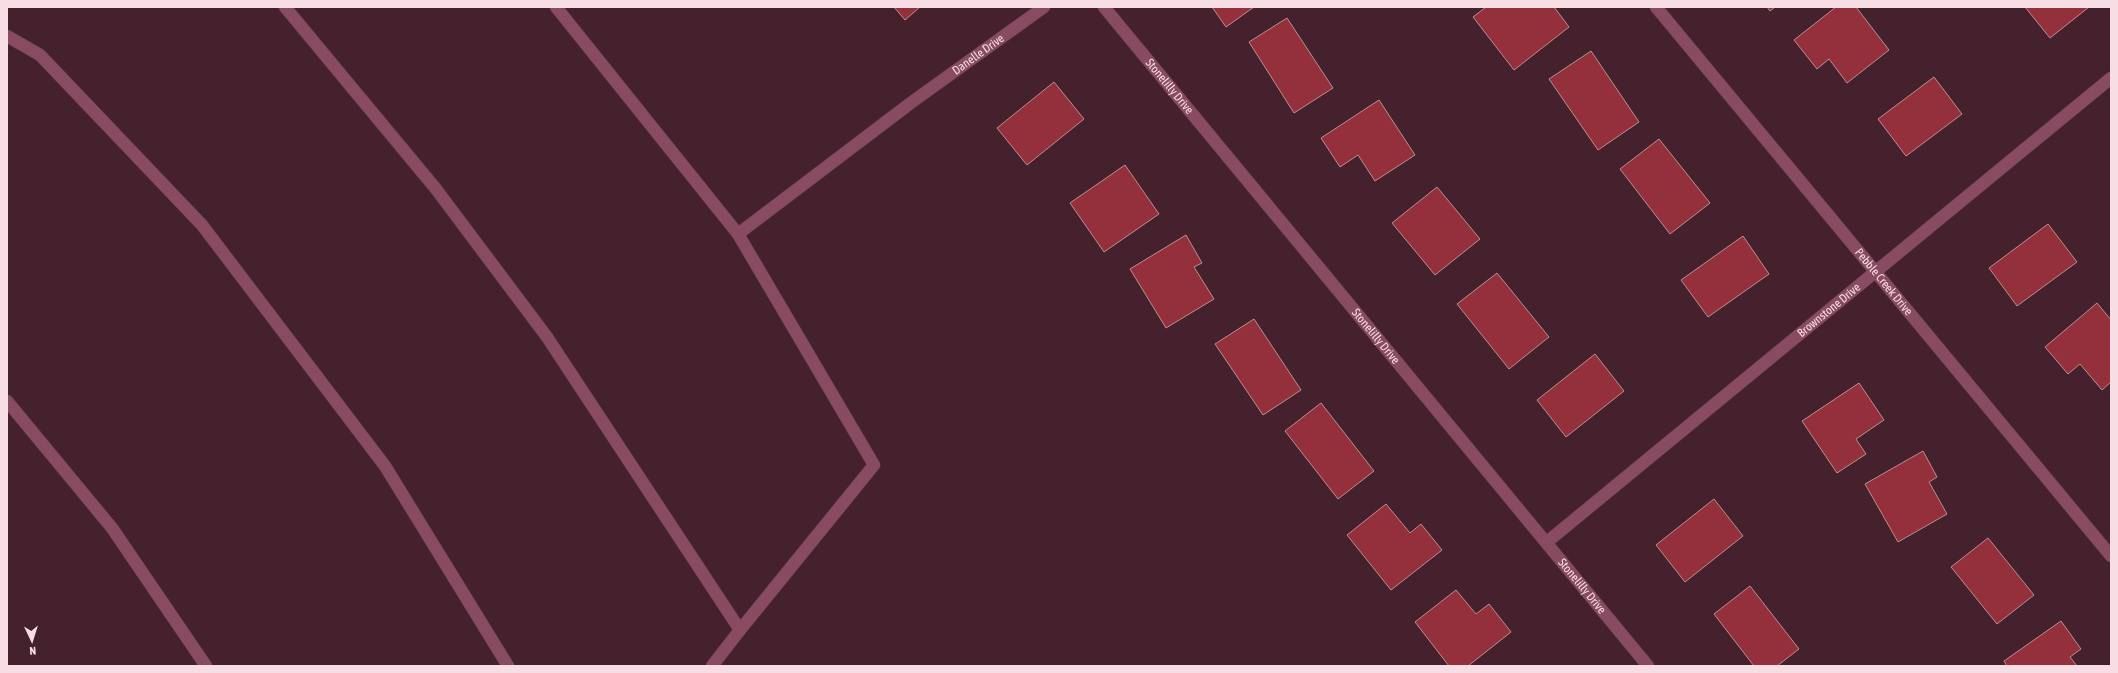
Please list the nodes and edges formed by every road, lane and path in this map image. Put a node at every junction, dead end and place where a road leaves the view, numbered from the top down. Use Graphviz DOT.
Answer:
graph roads {
  1 [pos="285,7"];
  2 [pos="556,7"];
  3 [pos="1044,7"];
  4 [pos="1104,7"];
  5 [pos="1656,7"];
  6 [pos="7,36"];
  7 [pos="2111,78"];
  8 [pos="738,234"];
  9 [pos="1876,272"];
  10 [pos="7,401"];
  11 [pos="1547,542"];
  12 [pos="2111,556"];
  13 [pos="740,630"];
  14 [pos="206,666"];
  15 [pos="508,666"];
  16 [pos="712,666"];
  17 [pos="1648,666"];
  1 -- 13 [label="street"];
  2 -- 8 [label="street"];
  3 -- 8 [label="street, Danelle Drive"];
  4 -- 11 [label="street, Stonelilly Drive"];
  5 -- 9 [label="street, Pebble Creek Drive"];
  6 -- 15 [label="street"];
  7 -- 9 [label="street, Brownstone Drive"];
  8 -- 13 [label="street"];
  9 -- 11 [label="street, Brownstone Drive"];
  9 -- 12 [label="street, Pebble Creek Drive"];
  10 -- 14 [label="street"];
  11 -- 17 [label="street, Stonelilly Drive"];
  13 -- 16 [label="street"];
}
